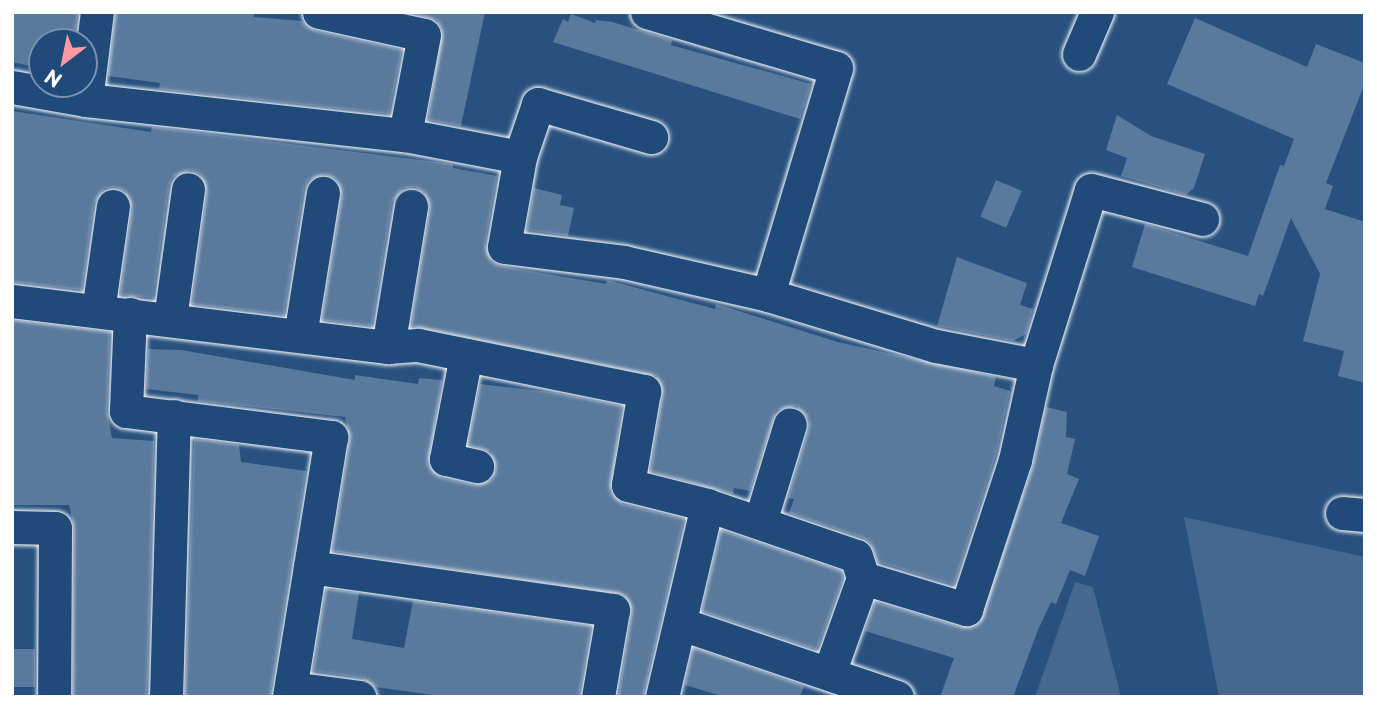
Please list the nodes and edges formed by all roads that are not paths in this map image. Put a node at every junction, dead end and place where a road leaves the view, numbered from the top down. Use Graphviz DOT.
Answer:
graph roads {
  1 [pos="97,12"];
  2 [pos="319,12"];
  3 [pos="647,12"];
  4 [pos="1097,12"];
  5 [pos="1079,54"];
  6 [pos="12,87"];
  7 [pos="86,100"];
  8 [pos="405,135"];
  9 [pos="651,137"];
  10 [pos="520,157"];
  11 [pos="188,190"];
  12 [pos="323,193"];
  13 [pos="113,206"];
  14 [pos="411,206"];
  15 [pos="1202,219"];
  16 [pos="768,295"];
  17 [pos="12,301"];
  18 [pos="114,312"];
  19 [pos="170,319"];
  20 [pos="300,336"];
  21 [pos="388,348"];
  22 [pos="466,355"];
  23 [pos="1036,365"];
  24 [pos="174,416"];
  25 [pos="790,425"];
  26 [pos="477,466"];
  27 [pos="707,505"];
  28 [pos="760,522"];
  29 [pos="12,527"];
  30 [pos="310,567"];
  31 [pos="863,578"];
  32 [pos="681,624"];
  33 [pos="829,673"];
  34 [pos="290,692"];
  35 [pos="54,697"];
  36 [pos="166,697"];
  37 [pos="359,697"];
  38 [pos="598,697"];
  39 [pos="663,697"];
  40 [pos="897,697"];
  1 -- 7 [label="street"];
  2 -- 8 [label="street"];
  3 -- 16 [label="street"];
  4 -- 5 [label="street"];
  6 -- 7 [label="street"];
  7 -- 8 [label="street"];
  8 -- 10 [label="street"];
  9 -- 10 [label="street"];
  10 -- 16 [label="street"];
  11 -- 19 [label="street"];
  12 -- 20 [label="street"];
  13 -- 18 [label="street"];
  14 -- 21 [label="street"];
  15 -- 23 [label="street"];
  16 -- 23 [label="street"];
  17 -- 18 [label="street"];
  18 -- 19 [label="street"];
  18 -- 24 [label="street"];
  19 -- 20 [label="street"];
  20 -- 21 [label="street"];
  21 -- 22 [label="street"];
  22 -- 26 [label="street"];
  22 -- 27 [label="street"];
  23 -- 31 [label="street"];
  24 -- 30 [label="street"];
  24 -- 36 [label="street"];
  25 -- 28 [label="street"];
  27 -- 28 [label="street"];
  27 -- 32 [label="street"];
  28 -- 31 [label="street"];
  29 -- 35 [label="street"];
  30 -- 34 [label="street"];
  30 -- 38 [label="street"];
  31 -- 33 [label="street"];
  32 -- 33 [label="street"];
  32 -- 39 [label="street"];
  33 -- 40 [label="street"];
  34 -- 37 [label="street"];
}
